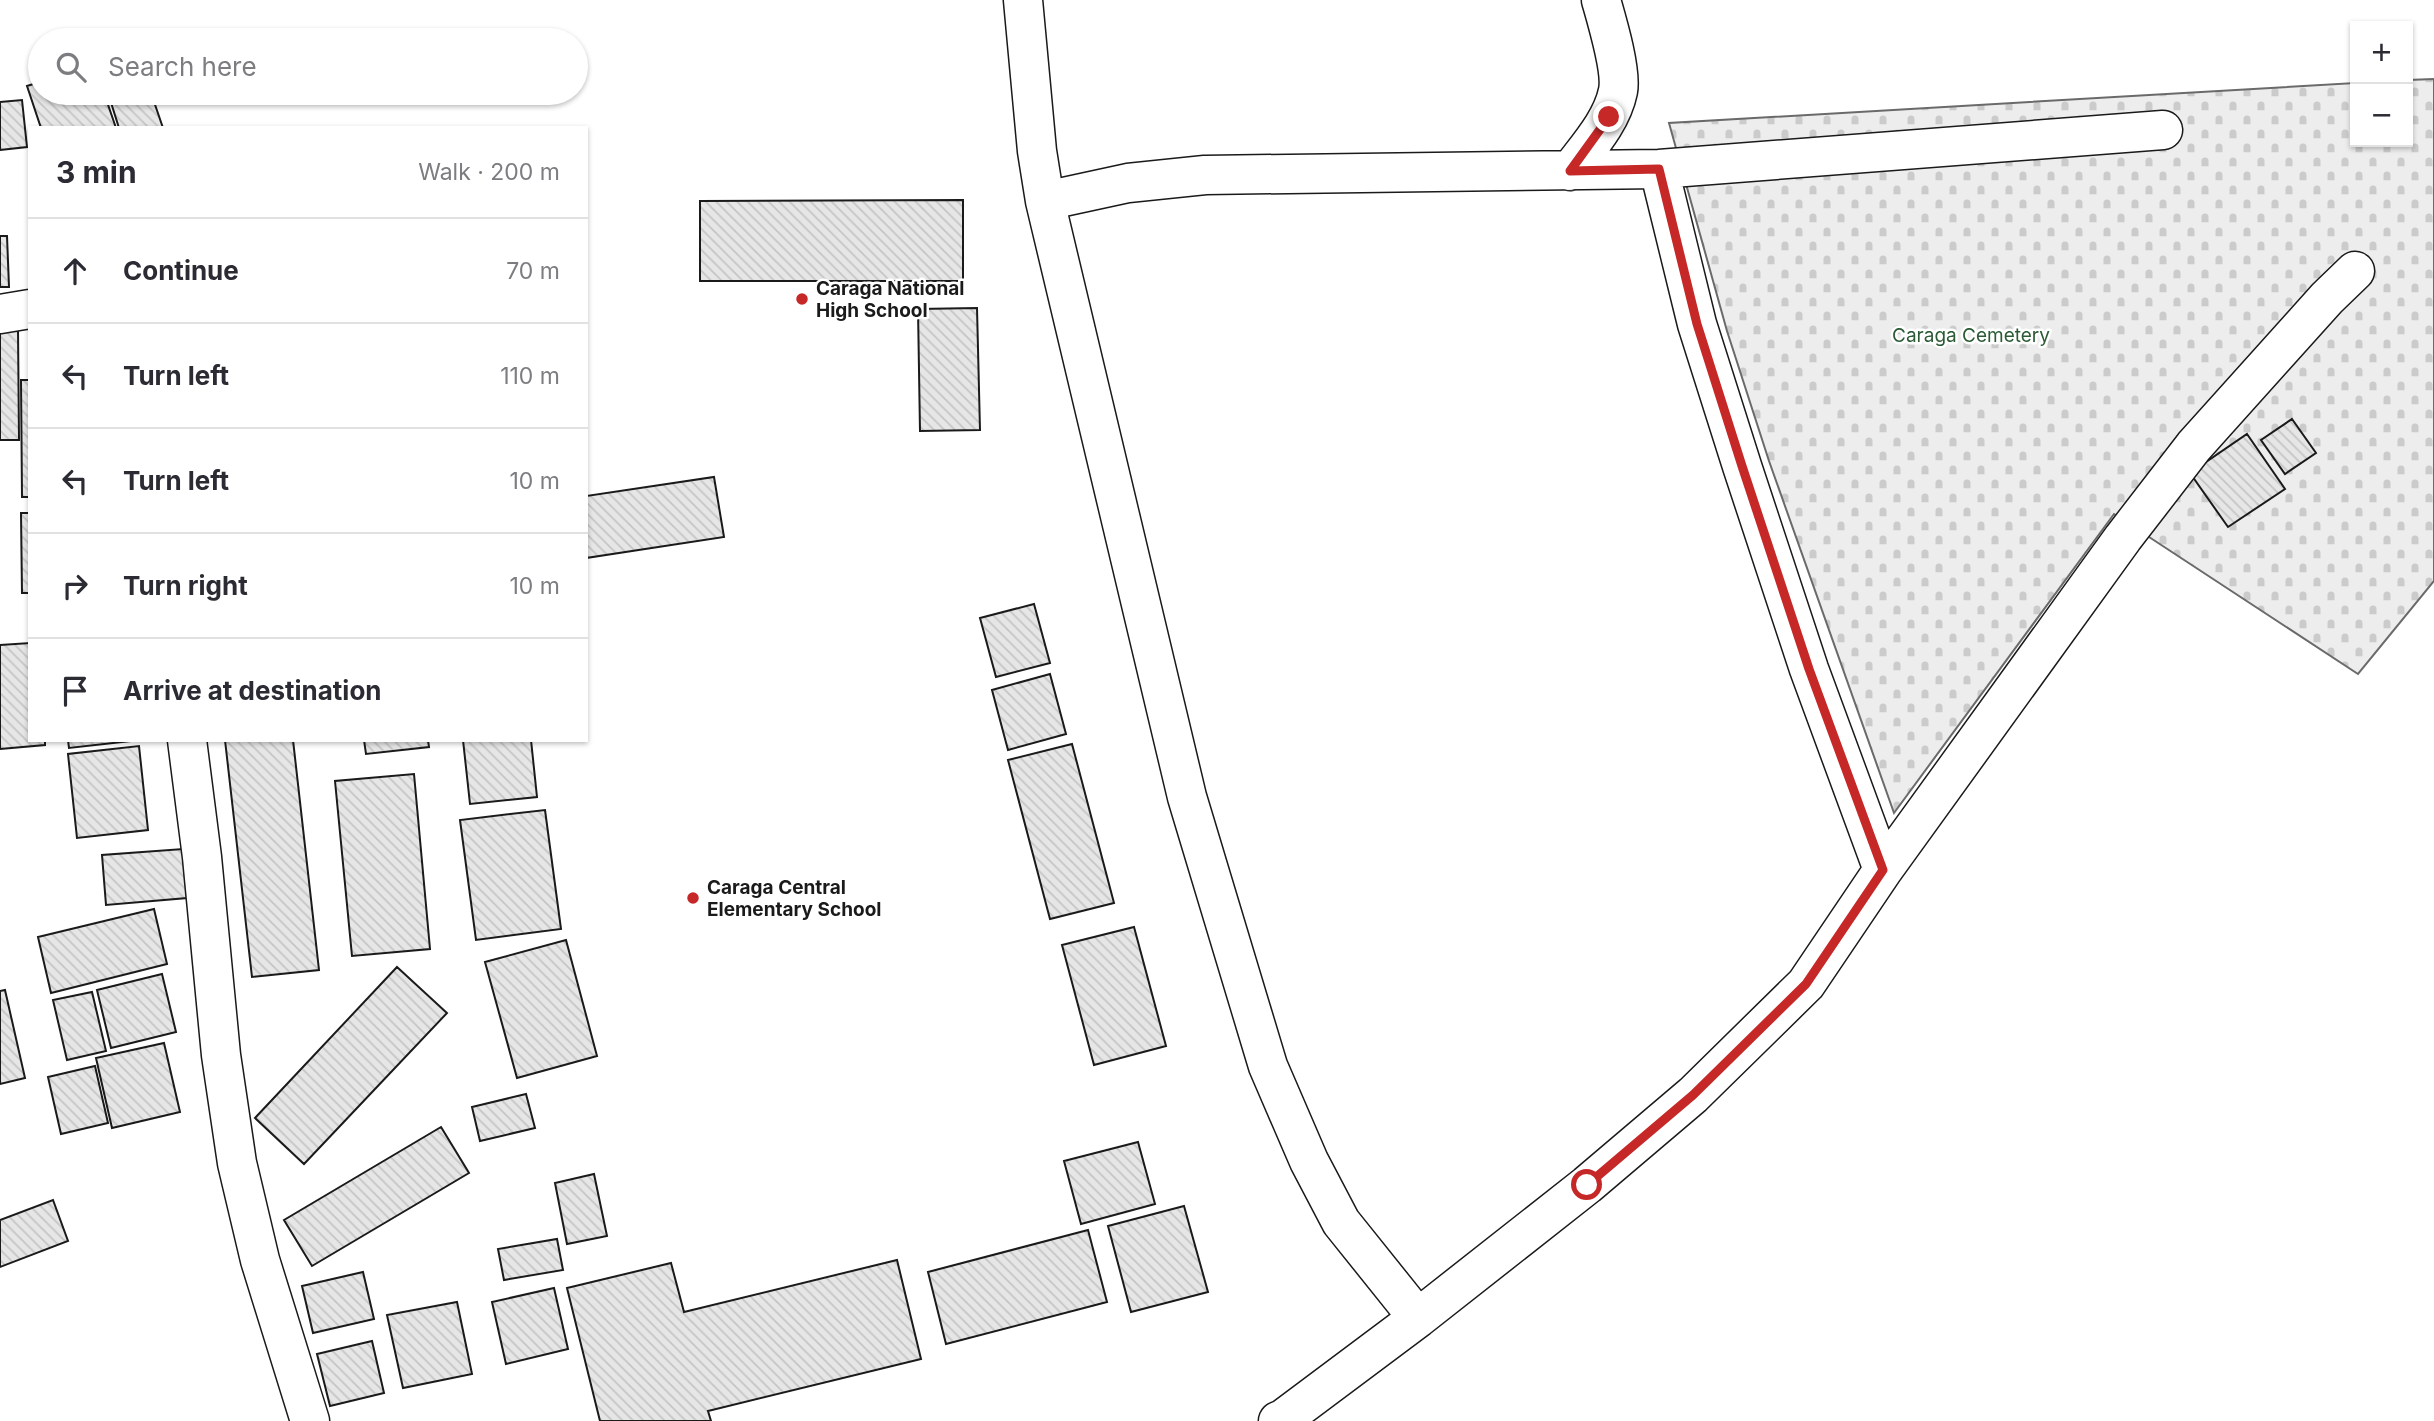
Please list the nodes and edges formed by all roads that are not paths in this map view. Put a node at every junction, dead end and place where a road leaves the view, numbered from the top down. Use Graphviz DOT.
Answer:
graph roads {
  1 [pos="1023,0"];
  2 [pos="1601,0"];
  3 [pos="2163,130"];
  4 [pos="1659,169"];
  5 [pos="1570,171"];
  6 [pos="1045,201"];
  7 [pos="2355,271"];
  8 [pos="28,309"];
  9 [pos="0,314"];
  10 [pos="187,742"];
  11 [pos="1883,870"];
  12 [pos="1418,1318"];
  13 [pos="1281,1420"];
  14 [pos="310,1421"];
  1 -- 6 [label="street"];
  2 -- 5 [label="street"];
  3 -- 4 [label="street"];
  4 -- 5 [label="street"];
  4 -- 11 [label="street"];
  5 -- 6 [label="street"];
  6 -- 12 [label="street"];
  7 -- 11 [label="street"];
  8 -- 9 [label="street"];
  10 -- 14 [label="street"];
  11 -- 12 [label="street"];
  12 -- 13 [label="street"];
}
